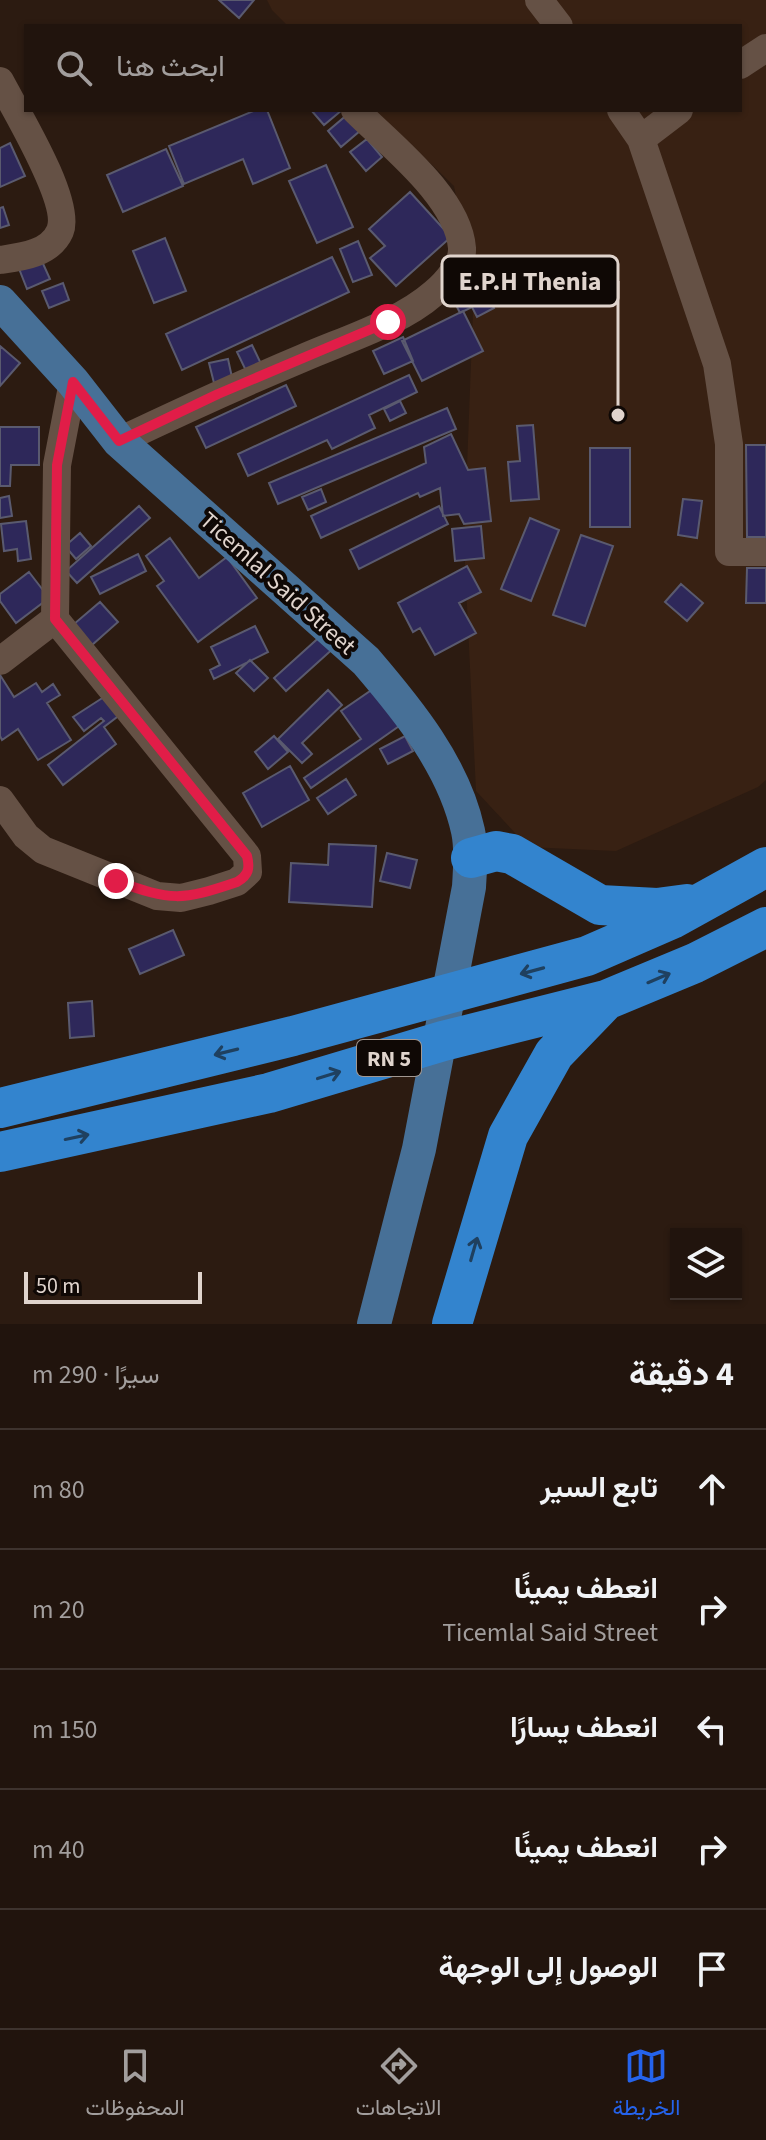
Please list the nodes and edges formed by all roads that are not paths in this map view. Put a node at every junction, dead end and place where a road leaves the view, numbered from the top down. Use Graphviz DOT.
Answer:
graph roads {
  1 [pos="539,0"];
  2 [pos="557,24"];
  3 [pos="766,48"];
  4 [pos="742,64"];
  5 [pos="0,81"];
  6 [pos="357,112"];
  7 [pos="622,112"];
  8 [pos="676,112"];
  9 [pos="641,139"];
  10 [pos="0,260"];
  11 [pos="0,302"];
  12 [pos="73,382"];
  13 [pos="119,441"];
  14 [pos="766,552"];
  15 [pos="55,619"];
  16 [pos="0,661"];
  17 [pos="0,800"];
  18 [pos="471,858"];
  19 [pos="761,870"];
  20 [pos="710,898"];
  21 [pos="600,905"];
  22 [pos="766,927"];
  23 [pos="587,956"];
  24 [pos="606,1000"];
  25 [pos="0,1108"];
  26 [pos="0,1152"];
  27 [pos="374,1324"];
  28 [pos="452,1324"];
  1 -- 2 [label="street"];
  3 -- 4 [label="street"];
  5 -- 10 [label="street"];
  6 -- 13 [label="street"];
  7 -- 9 [label="street"];
  8 -- 9 [label="street"];
  9 -- 14 [label="street"];
  11 -- 12 [label="main road, Ticemlal Said Street"];
  12 -- 13 [label="main road, Ticemlal Said Street"];
  12 -- 15 [label="street"];
  13 -- 18 [label="main road, Ticemlal Said Street"];
  15 -- 16 [label="street"];
  15 -- 17 [label="street"];
  18 -- 21 [label="highway"];
  18 -- 27 [label="main road, Ticemlal Said Street"];
  19 -- 20 [label="highway, RN 5"];
  20 -- 21 [label="highway"];
  20 -- 23 [label="highway, RN 5"];
  21 -- 23 [label="highway"];
  24 -- 22 [label="highway, RN 5, one-way"];
  23 -- 25 [label="highway, RN 5, one-way"];
  26 -- 24 [label="highway, RN 5, one-way"];
  28 -- 24 [label="highway, one-way"];
}
